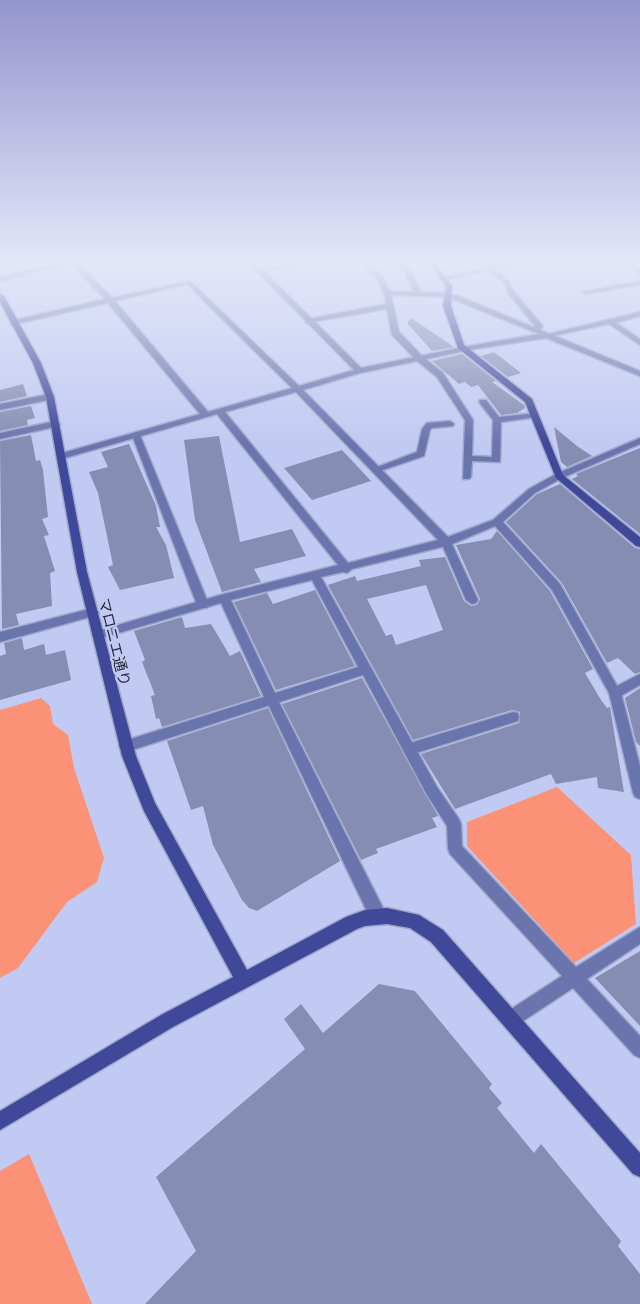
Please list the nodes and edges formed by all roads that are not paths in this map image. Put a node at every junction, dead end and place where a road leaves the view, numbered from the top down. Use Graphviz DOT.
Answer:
graph roads {
  1 [pos="14,322"];
  2 [pos="128,322"];
  3 [pos="229,322"];
  4 [pos="310,322"];
  5 [pos="393,322"];
  6 [pos="451,322"];
  7 [pos="516,322"];
  8 [pos="535,322"];
  9 [pos="610,322"];
  10 [pos="536,330"];
  11 [pos="548,335"];
  12 [pos="640,342"];
  13 [pos="463,349"];
  14 [pos="419,358"];
  15 [pos="358,371"];
  16 [pos="640,374"];
  17 [pos="297,388"];
  18 [pos="50,397"];
  19 [pos="483,402"];
  20 [pos="0,407"];
  21 [pos="219,411"];
  22 [pos="206,415"];
  23 [pos="534,415"];
  24 [pos="497,420"];
  25 [pos="56,424"];
  26 [pos="450,424"];
  27 [pos="136,435"];
  28 [pos="0,436"];
  29 [pos="640,441"];
  30 [pos="62,456"];
  31 [pos="467,458"];
  32 [pos="377,469"];
  33 [pos="559,476"];
  34 [pos="466,477"];
  35 [pos="497,522"];
  36 [pos="446,542"];
  37 [pos="640,543"];
  38 [pos="347,569"];
  39 [pos="315,576"];
  40 [pos="224,598"];
  41 [pos="472,600"];
  42 [pos="203,605"];
  43 [pos="93,612"];
  44 [pos="98,634"];
  45 [pos="0,637"];
  46 [pos="367,669"];
  47 [pos="640,679"];
  48 [pos="615,693"];
  49 [pos="272,700"];
  50 [pos="513,717"];
  51 [pos="126,746"];
  52 [pos="410,749"];
  53 [pos="640,793"];
  54 [pos="378,916"];
  55 [pos="640,935"];
  56 [pos="573,978"];
  57 [pos="244,980"];
  58 [pos="511,1019"];
  59 [pos="640,1049"];
  60 [pos="0,1121"];
  61 [pos="640,1167"];
  1 -- 18 [label="street, マロニエ通り"];
  2 -- 22 [label="street"];
  3 -- 17 [label="street"];
  4 -- 15 [label="street"];
  5 -- 14 [label="street"];
  6 -- 13 [label="street"];
  7 -- 10 [label="street"];
  8 -- 10 [label="street"];
  9 -- 11 [label="street"];
  9 -- 12 [label="street"];
  10 -- 11 [label="street"];
  11 -- 13 [label="street"];
  11 -- 16 [label="street"];
  13 -- 14 [label="street"];
  13 -- 23 [label="street"];
  14 -- 15 [label="street"];
  14 -- 31 [label="street"];
  15 -- 17 [label="street"];
  17 -- 21 [label="street"];
  17 -- 32 [label="street"];
  18 -- 20 [label="street"];
  18 -- 25 [label="street, マロニエ通り"];
  19 -- 24 [label="street"];
  21 -- 22 [label="street"];
  21 -- 38 [label="street"];
  22 -- 27 [label="street"];
  23 -- 24 [label="street"];
  23 -- 33 [label="street"];
  24 -- 31 [label="street"];
  25 -- 28 [label="street"];
  25 -- 30 [label="street, マロニエ通り"];
  26 -- 32 [label="street"];
  27 -- 30 [label="street"];
  27 -- 42 [label="street"];
  29 -- 33 [label="street"];
  30 -- 43 [label="street, マロニエ通り"];
  31 -- 34 [label="street"];
  32 -- 36 [label="street"];
  33 -- 35 [label="street"];
  33 -- 37 [label="street"];
  35 -- 36 [label="street"];
  35 -- 48 [label="street"];
  36 -- 38 [label="street"];
  36 -- 41 [label="street"];
  38 -- 39 [label="street"];
  39 -- 40 [label="street"];
  39 -- 46 [label="street"];
  40 -- 42 [label="street"];
  40 -- 49 [label="street"];
  42 -- 44 [label="street"];
  43 -- 44 [label="street, マロニエ通り"];
  43 -- 45 [label="street"];
  44 -- 51 [label="street, マロニエ通り"];
  46 -- 49 [label="street"];
  46 -- 52 [label="street"];
  47 -- 48 [label="street"];
  48 -- 53 [label="street"];
  49 -- 51 [label="street"];
  49 -- 54 [label="street"];
  50 -- 52 [label="street"];
  51 -- 57 [label="street, マロニエ通り"];
  52 -- 56 [label="street"];
  54 -- 57 [label="street"];
  54 -- 58 [label="street"];
  55 -- 56 [label="street"];
  56 -- 58 [label="street"];
  56 -- 59 [label="street"];
  57 -- 60 [label="street"];
  58 -- 61 [label="street"];
}
